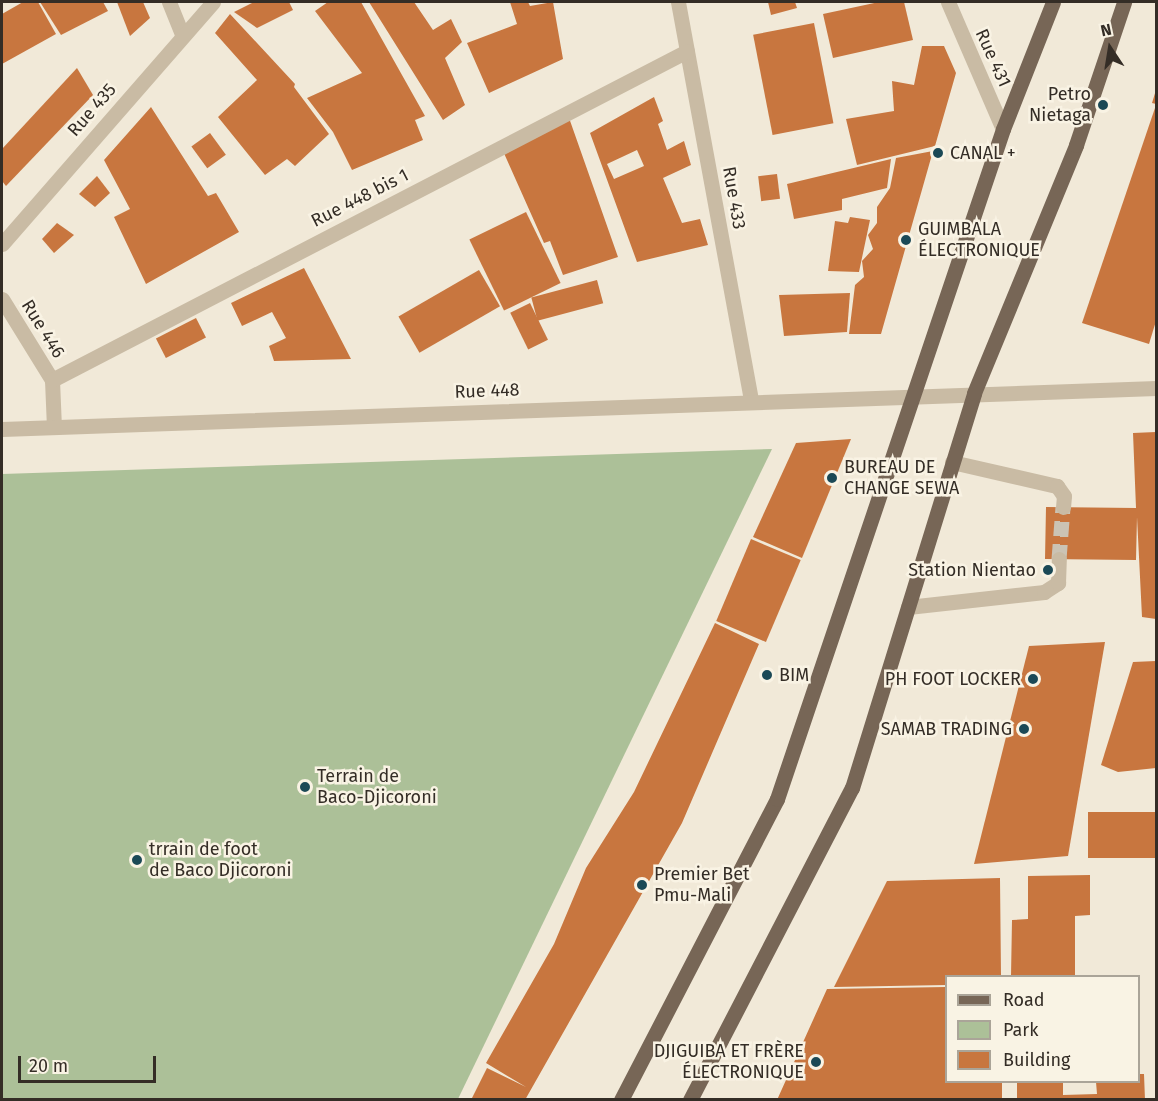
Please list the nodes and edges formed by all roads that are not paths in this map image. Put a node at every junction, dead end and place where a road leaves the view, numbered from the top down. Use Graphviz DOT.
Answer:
graph roads {
  1 [pos="169,2"];
  2 [pos="213,2"];
  3 [pos="678,2"];
  4 [pos="948,2"];
  5 [pos="1053,2"];
  6 [pos="1124,2"];
  7 [pos="182,35"];
  8 [pos="687,51"];
  9 [pos="1003,129"];
  10 [pos="2,244"];
  11 [pos="2,299"];
  12 [pos="52,380"];
  13 [pos="1156,388"];
  14 [pos="974,393"];
  15 [pos="915,395"];
  16 [pos="752,401"];
  17 [pos="54,427"];
  18 [pos="2,429"];
  19 [pos="952,462"];
  20 [pos="1063,507"];
  21 [pos="1059,559"];
  22 [pos="908,607"];
  23 [pos="621,1100"];
  24 [pos="690,1100"];
  1 -- 7 [label="street"];
  2 -- 7 [label="street, Rue 435"];
  3 -- 8 [label="street, Rue 433"];
  4 -- 9 [label="street, Rue 431"];
  5 -- 9 [label="main road"];
  6 -- 14 [label="main road"];
  7 -- 10 [label="street, Rue 435"];
  8 -- 12 [label="street, Rue 448 bis 1"];
  8 -- 16 [label="street, Rue 433"];
  9 -- 15 [label="main road"];
  11 -- 12 [label="street, Rue 446"];
  12 -- 17 [label="street"];
  13 -- 14 [label="street, Rue 448"];
  14 -- 15 [label="street, Rue 448"];
  14 -- 19 [label="main road"];
  15 -- 16 [label="street, Rue 448"];
  15 -- 23 [label="main road"];
  16 -- 17 [label="street, Rue 448"];
  17 -- 18 [label="street, Rue 448"];
  19 -- 20 [label="street"];
  19 -- 22 [label="main road"];
  21 -- 22 [label="street"];
  22 -- 24 [label="main road"];
}
